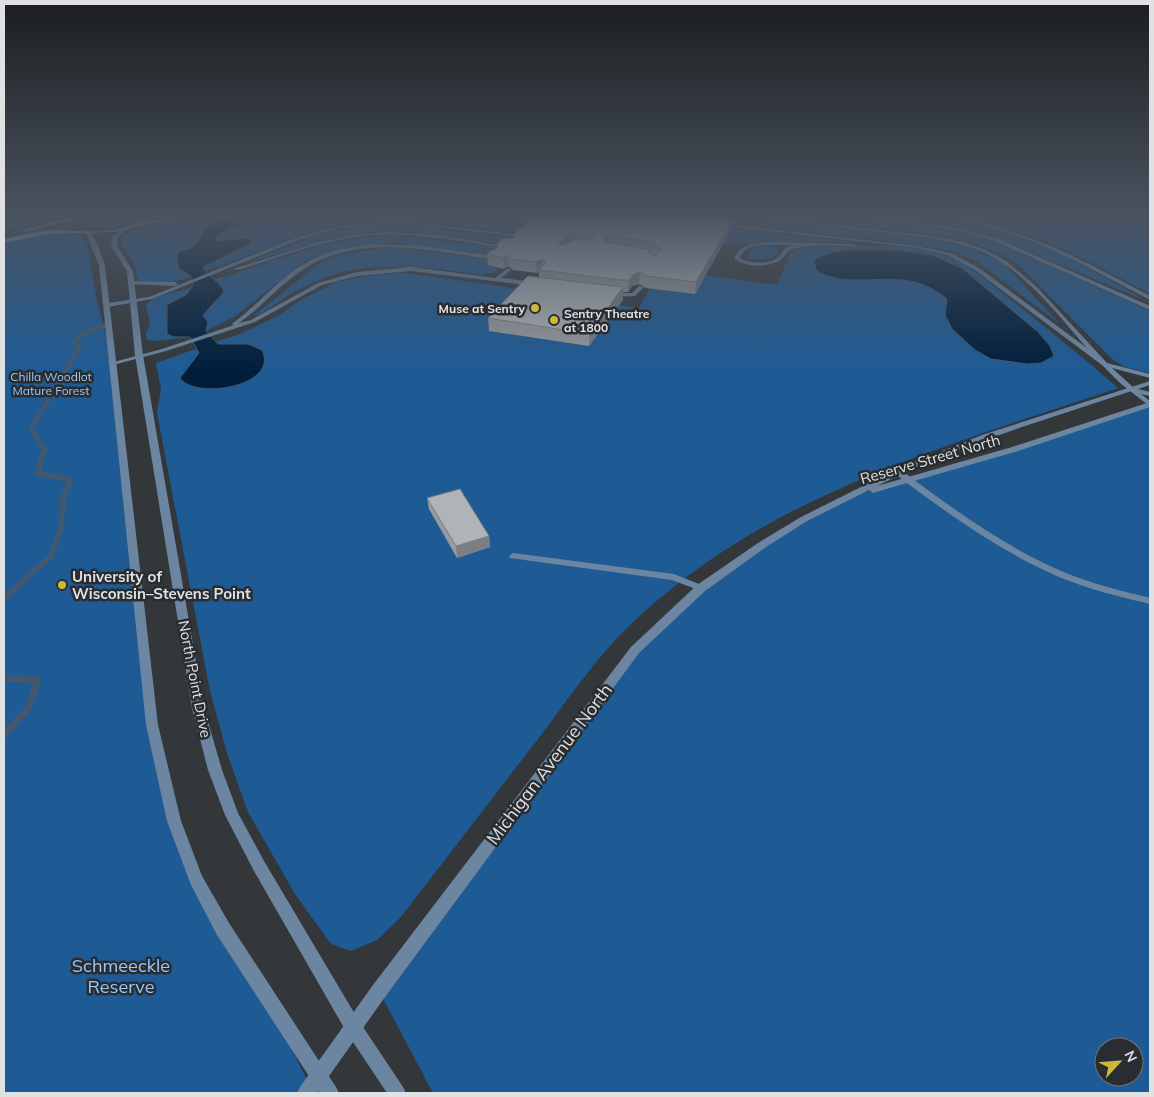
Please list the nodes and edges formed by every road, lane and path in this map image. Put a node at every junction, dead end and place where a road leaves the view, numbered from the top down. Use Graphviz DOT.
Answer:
graph roads {
  1 [pos="102,268"];
  2 [pos="128,268"];
  3 [pos="227,268"];
  4 [pos="234,268"];
  5 [pos="301,268"];
  6 [pos="974,268"];
  7 [pos="1012,268"];
  8 [pos="1060,268"];
  9 [pos="1095,268"];
  10 [pos="508,270"];
  11 [pos="210,275"];
  12 [pos="497,279"];
  13 [pos="130,283"];
  14 [pos="187,283"];
  15 [pos="541,285"];
  16 [pos="641,288"];
  17 [pos="607,294"];
  18 [pos="1150,298"];
  19 [pos="132,301"];
  20 [pos="108,305"];
  21 [pos="1150,308"];
  22 [pos="217,334"];
  23 [pos="139,355"];
  24 [pos="113,363"];
  25 [pos="1104,364"];
  26 [pos="1150,376"];
  27 [pos="1150,383"];
  28 [pos="1132,389"];
  29 [pos="1150,394"];
  30 [pos="1150,404"];
  31 [pos="898,472"];
  32 [pos="908,480"];
  33 [pos="851,496"];
  34 [pos="513,556"];
  35 [pos="701,588"];
  36 [pos="1150,601"];
  37 [pos="353,1027"];
  38 [pos="319,1076"];
  39 [pos="306,1093"];
  40 [pos="330,1093"];
  41 [pos="397,1093"];
  1 -- 20 [label="street"];
  2 -- 13 [label="street, North Point Drive"];
  3 -- 11 [label="lane"];
  4 -- 11 [label="lane"];
  5 -- 22 [label="lane"];
  6 -- 25 [label="lane"];
  7 -- 25 [label="lane"];
  8 -- 21 [label="lane"];
  9 -- 18 [label="lane"];
  10 -- 12 [label="lane"];
  11 -- 14 [label="lane"];
  12 -- 15 [label="lane"];
  12 -- 22 [label="lane"];
  13 -- 14 [label="lane"];
  13 -- 19 [label="street, North Point Drive"];
  14 -- 19 [label="lane"];
  16 -- 17 [label="lane"];
  19 -- 20 [label="lane"];
  19 -- 23 [label="street, North Point Drive"];
  20 -- 24 [label="street"];
  22 -- 23 [label="lane"];
  23 -- 24 [label="lane"];
  23 -- 37 [label="street, North Point Drive"];
  24 -- 38 [label="street"];
  25 -- 26 [label="lane"];
  25 -- 28 [label="lane"];
  27 -- 28 [label="street, Reserve Street North"];
  28 -- 29 [label="lane"];
  28 -- 30 [label="lane"];
  28 -- 31 [label="street, Reserve Street North"];
  30 -- 32 [label="street, Reserve Street North"];
  31 -- 32 [label="lane"];
  31 -- 33 [label="street, Reserve Street North"];
  32 -- 33 [label="street, Reserve Street North"];
  32 -- 36 [label="lane"];
  33 -- 35 [label="street, Michigan Avenue North"];
  34 -- 35 [label="lane"];
  35 -- 37 [label="street, Michigan Avenue North"];
  37 -- 38 [label="street, Michigan Avenue North"];
  37 -- 41 [label="street, North Point Drive"];
  38 -- 39 [label="street, Michigan Avenue North"];
  38 -- 40 [label="street"];
}
